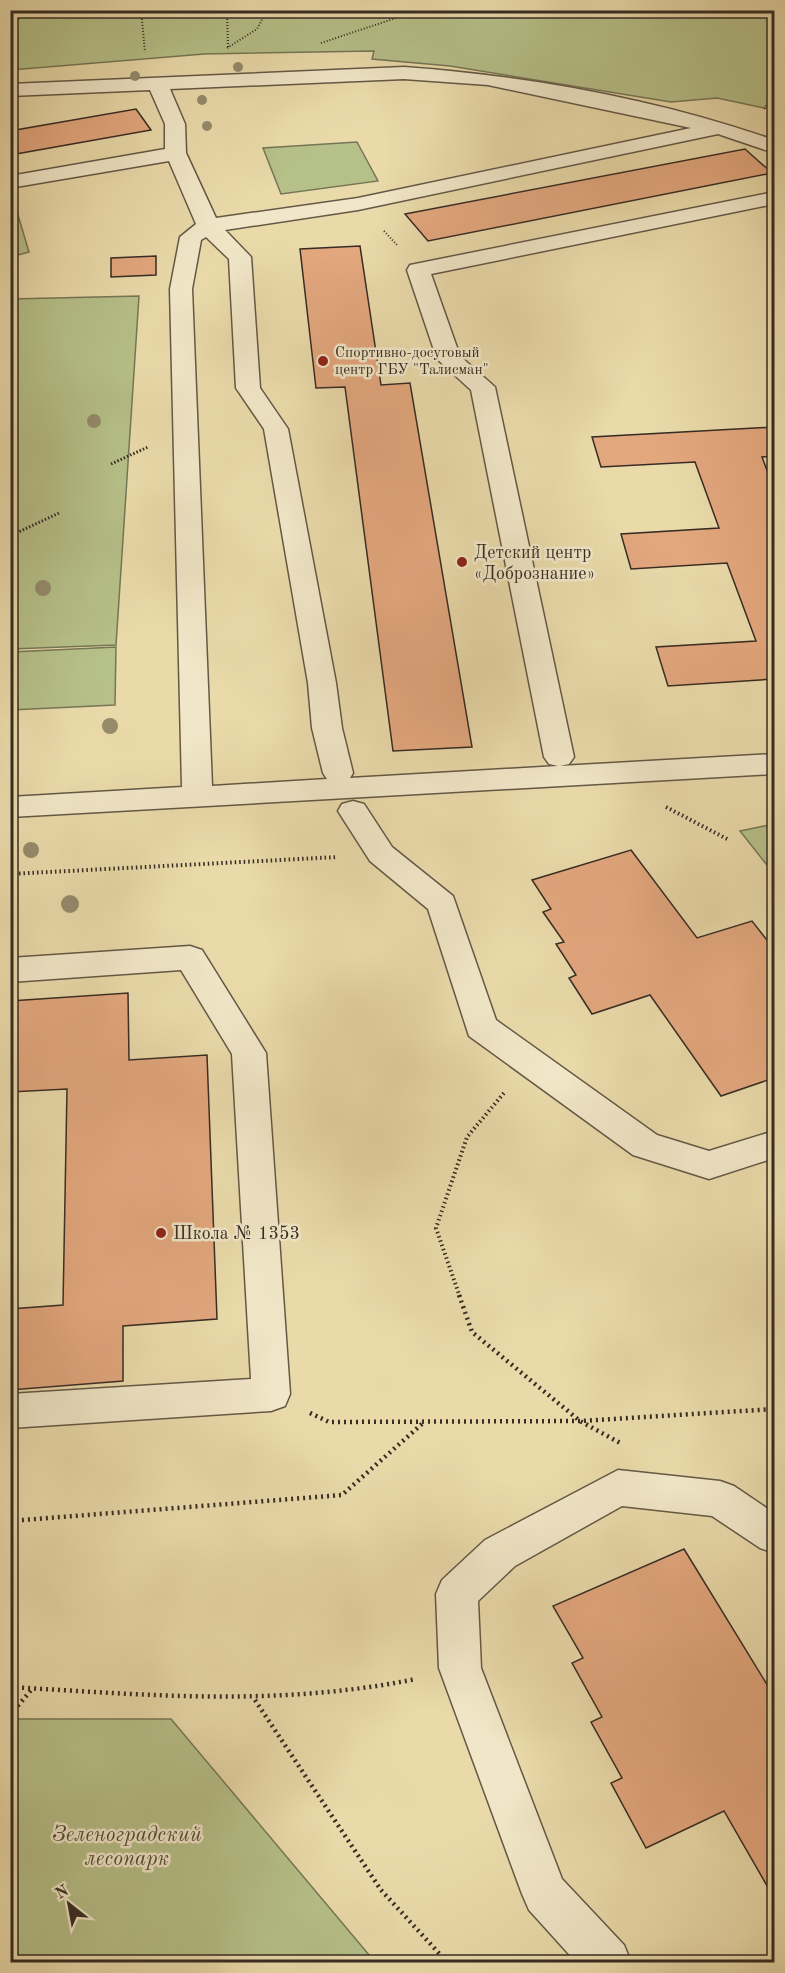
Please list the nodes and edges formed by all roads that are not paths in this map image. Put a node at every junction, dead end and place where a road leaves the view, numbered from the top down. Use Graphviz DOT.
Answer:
graph roads {
  1 [pos="158,85"];
  2 [pos="117,86"];
  3 [pos="10,90"];
  4 [pos="32,110"];
  5 [pos="719,128"];
  6 [pos="774,147"];
  7 [pos="176,153"];
  8 [pos="10,182"];
  9 [pos="774,198"];
  10 [pos="208,226"];
  11 [pos="559,757"];
  12 [pos="774,764"];
  13 [pos="338,772"];
  14 [pos="197,796"];
  15 [pos="10,807"];
  16 [pos="353,811"];
  17 [pos="10,970"];
  18 [pos="774,1145"];
  19 [pos="10,1411"];
  20 [pos="774,1535"];
  21 [pos="607,1962"];
  1 -- 2 [label="street"];
  1 -- 5 [label="street"];
  1 -- 7 [label="street"];
  2 -- 3 [label="street"];
  2 -- 4 [label="street"];
  5 -- 6 [label="street"];
  5 -- 10 [label="street"];
  7 -- 8 [label="street"];
  7 -- 10 [label="street"];
  9 -- 11 [label="street"];
  10 -- 13 [label="street"];
  10 -- 14 [label="street"];
  12 -- 14 [label="street"];
  14 -- 15 [label="street"];
  16 -- 18 [label="street"];
  17 -- 19 [label="street"];
  20 -- 21 [label="street"];
}
